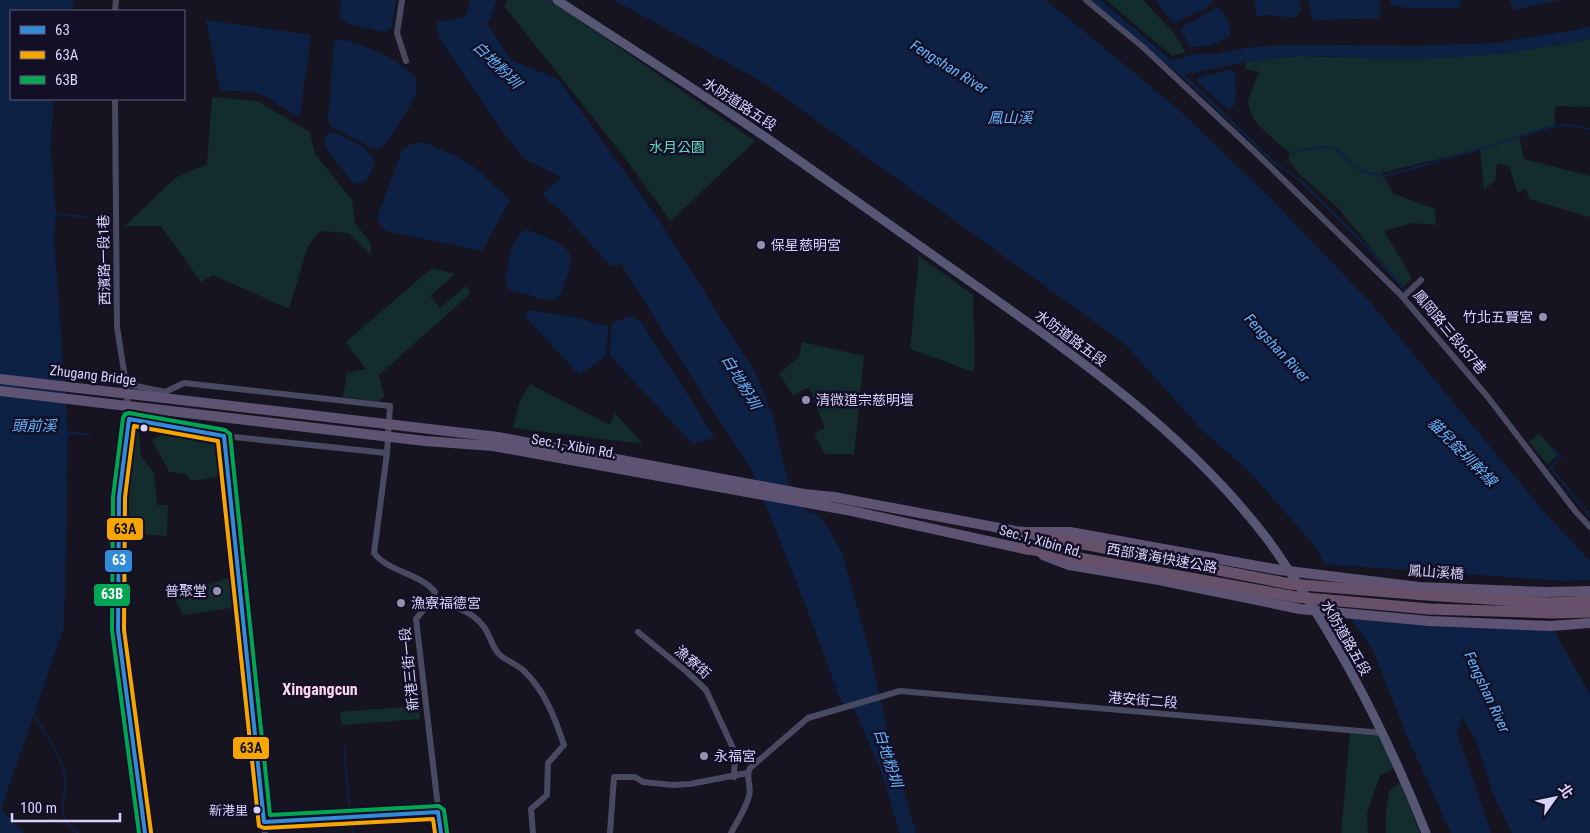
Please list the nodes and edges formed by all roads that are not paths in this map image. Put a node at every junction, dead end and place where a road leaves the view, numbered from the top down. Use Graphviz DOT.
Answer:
graph roads {
  1 [pos="402,0"];
  2 [pos="557,0"];
  3 [pos="1086,0"];
  4 [pos="406,61"];
  5 [pos="114,100"];
  6 [pos="1421,280"];
  7 [pos="1403,297"];
  8 [pos="0,378"];
  9 [pos="126,384"];
  10 [pos="0,390"];
  11 [pos="182,400"];
  12 [pos="181,411"];
  13 [pos="129,420"];
  14 [pos="389,425"];
  15 [pos="224,436"];
  16 [pos="388,436"];
  17 [pos="388,453"];
  18 [pos="803,498"];
  19 [pos="1590,527"];
  20 [pos="1021,532"];
  21 [pos="1023,548"];
  22 [pos="1280,570"];
  23 [pos="1290,584"];
  24 [pos="1590,591"];
  25 [pos="1590,601"];
  26 [pos="430,602"];
  27 [pos="1590,612"];
  28 [pos="1590,623"];
  29 [pos="638,632"];
  30 [pos="1383,733"];
  31 [pos="747,773"];
  32 [pos="734,777"];
  33 [pos="145,833"];
  34 [pos="265,833"];
  35 [pos="441,833"];
  36 [pos="533,833"];
  37 [pos="610,833"];
  38 [pos="730,833"];
  39 [pos="1426,833"];
  1 -- 4 [label="street"];
  2 -- 30 [label="street, 水防道路五段"];
  3 -- 7 [label="street, 鳳岡路三段657巷"];
  5 -- 9 [label="street, 西濱路一段1巷"];
  6 -- 7 [label="street"];
  7 -- 19 [label="street, 鳳岡路三段657巷"];
  8 -- 11 [label="main road, Zhugang Bridge"];
  9 -- 13 [label="street, 西濱路一段1巷"];
  9 -- 14 [label="street"];
  10 -- 12 [label="main road, Zhugang Bridge"];
  11 -- 14 [label="main road, Sec.1, Xibin Rd."];
  12 -- 16 [label="main road, Sec.1, Xibin Rd."];
  13 -- 15 [label="street"];
  13 -- 33 [label="street, 西濱路一段1巷"];
  14 -- 16 [label="street"];
  14 -- 18 [label="main road, Sec.1, Xibin Rd."];
  15 -- 17 [label="street"];
  15 -- 34 [label="street"];
  16 -- 17 [label="street"];
  16 -- 18 [label="main road, Sec.1, Xibin Rd."];
  17 -- 26 [label="street"];
  18 -- 20 [label="main road, Sec.1, Xibin Rd."];
  18 -- 21 [label="main road, Sec.1, Xibin Rd."];
  20 -- 22 [label="main road, Sec.1, Xibin Rd."];
  20 -- 23 [label="highway, 西部濱海快速公路"];
  21 -- 27 [label="highway, 西部濱海快速公路"];
  21 -- 28 [label="main road, Sec.1, Xibin Rd."];
  22 -- 24 [label="main road, 鳳山溪橋"];
  23 -- 25 [label="highway, 鳳山溪橋"];
  26 -- 35 [label="street, 新港三街一段"];
  26 -- 36 [label="street"];
  29 -- 32 [label="street, 漁寮街"];
  30 -- 31 [label="street, 港安街二段"];
  30 -- 39 [label="street, 水防道路五段"];
  31 -- 32 [label="street"];
  31 -- 38 [label="street"];
  32 -- 37 [label="street"];
}
